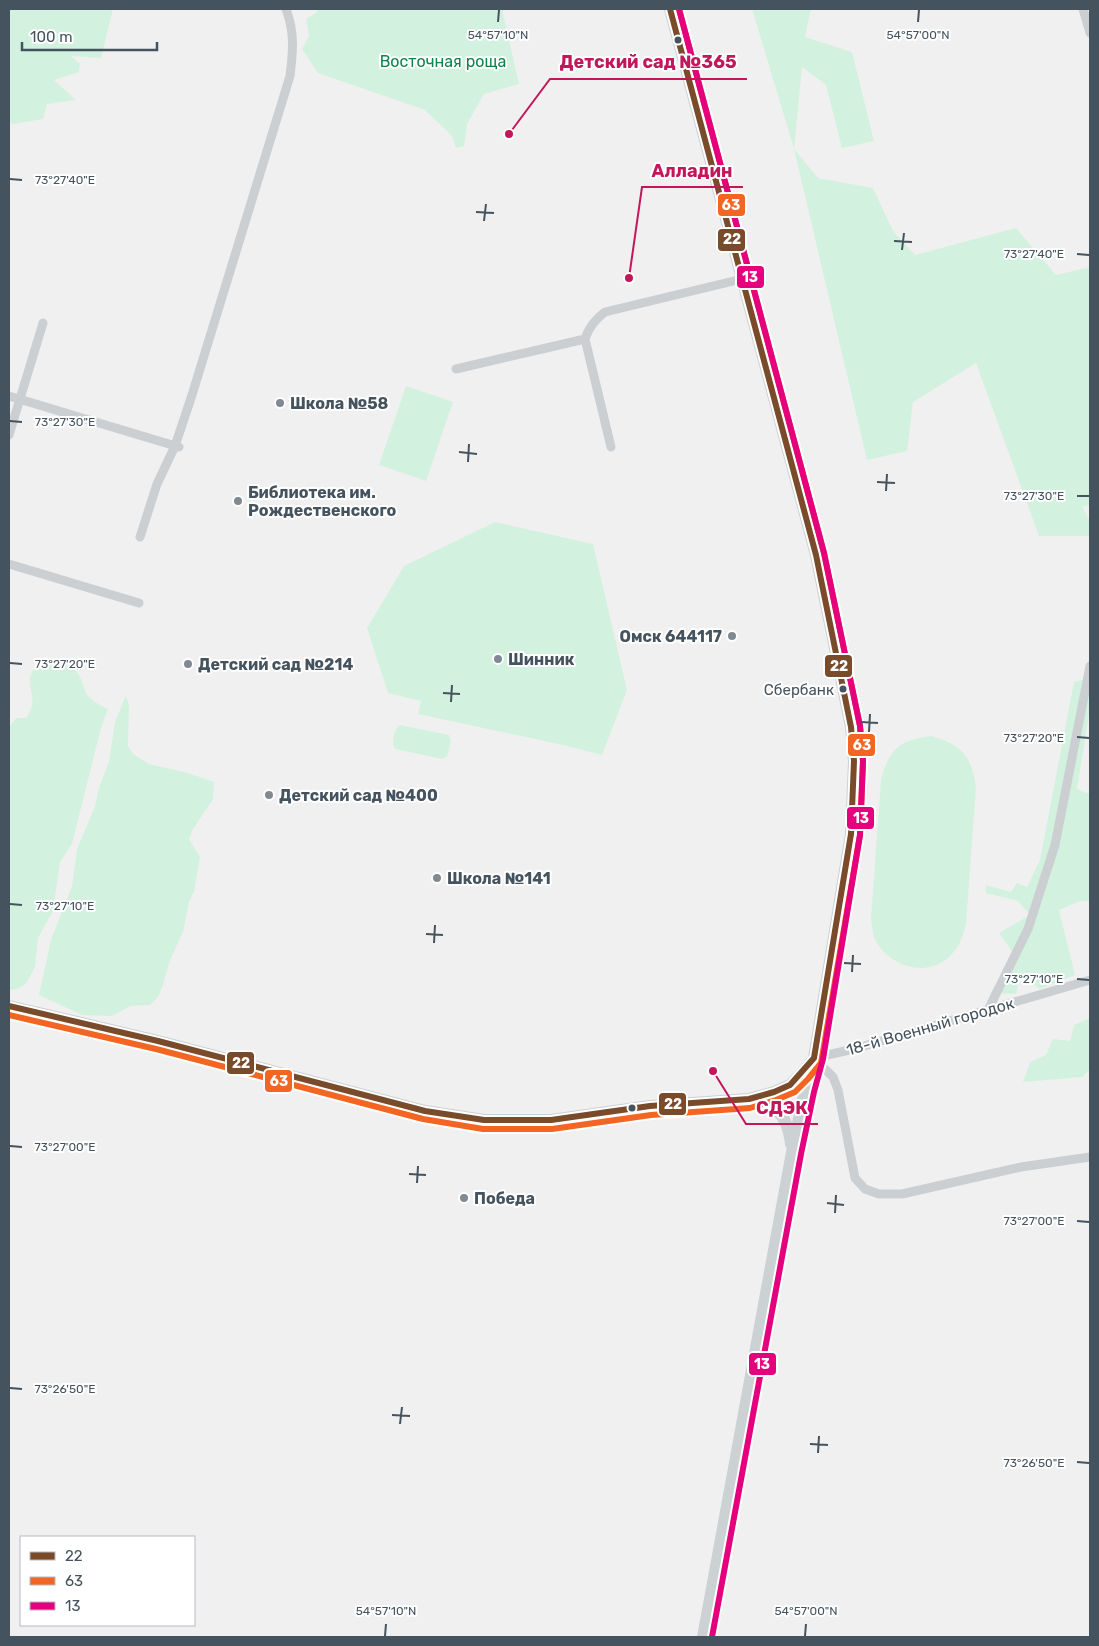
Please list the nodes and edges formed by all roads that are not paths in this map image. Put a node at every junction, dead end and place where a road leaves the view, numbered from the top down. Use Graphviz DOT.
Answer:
graph roads {
  1 [pos="286,9"];
  2 [pos="670,9"];
  3 [pos="1082,9"];
  4 [pos="1090,33"];
  5 [pos="742,278"];
  6 [pos="43,323"];
  7 [pos="585,339"];
  8 [pos="456,368"];
  9 [pos="9,396"];
  10 [pos="20,399"];
  11 [pos="9,435"];
  12 [pos="177,447"];
  13 [pos="611,447"];
  14 [pos="140,537"];
  15 [pos="9,564"];
  16 [pos="139,603"];
  17 [pos="1090,666"];
  18 [pos="1090,980"];
  19 [pos="9,1006"];
  20 [pos="988,1010"];
  21 [pos="814,1058"];
  22 [pos="749,1099"];
  23 [pos="792,1152"];
  24 [pos="1090,1157"];
  25 [pos="703,1637"];
  1 -- 12 [label="street"];
  2 -- 5 [label="main road"];
  3 -- 4 [label="street"];
  5 -- 7 [label="street"];
  5 -- 21 [label="main road"];
  6 -- 10 [label="street"];
  7 -- 8 [label="street"];
  7 -- 13 [label="street"];
  9 -- 10 [label="street"];
  10 -- 11 [label="street"];
  10 -- 12 [label="street"];
  12 -- 14 [label="street"];
  15 -- 16 [label="street"];
  17 -- 20 [label="street"];
  18 -- 20 [label="street, 18-й Военный городок"];
  19 -- 22 [label="main road"];
  20 -- 21 [label="street, 18-й Военный городок"];
  21 -- 22 [label="main road"];
  21 -- 23 [label="main road"];
  21 -- 24 [label="street"];
  22 -- 23 [label="main road"];
  23 -- 25 [label="main road"];
}
